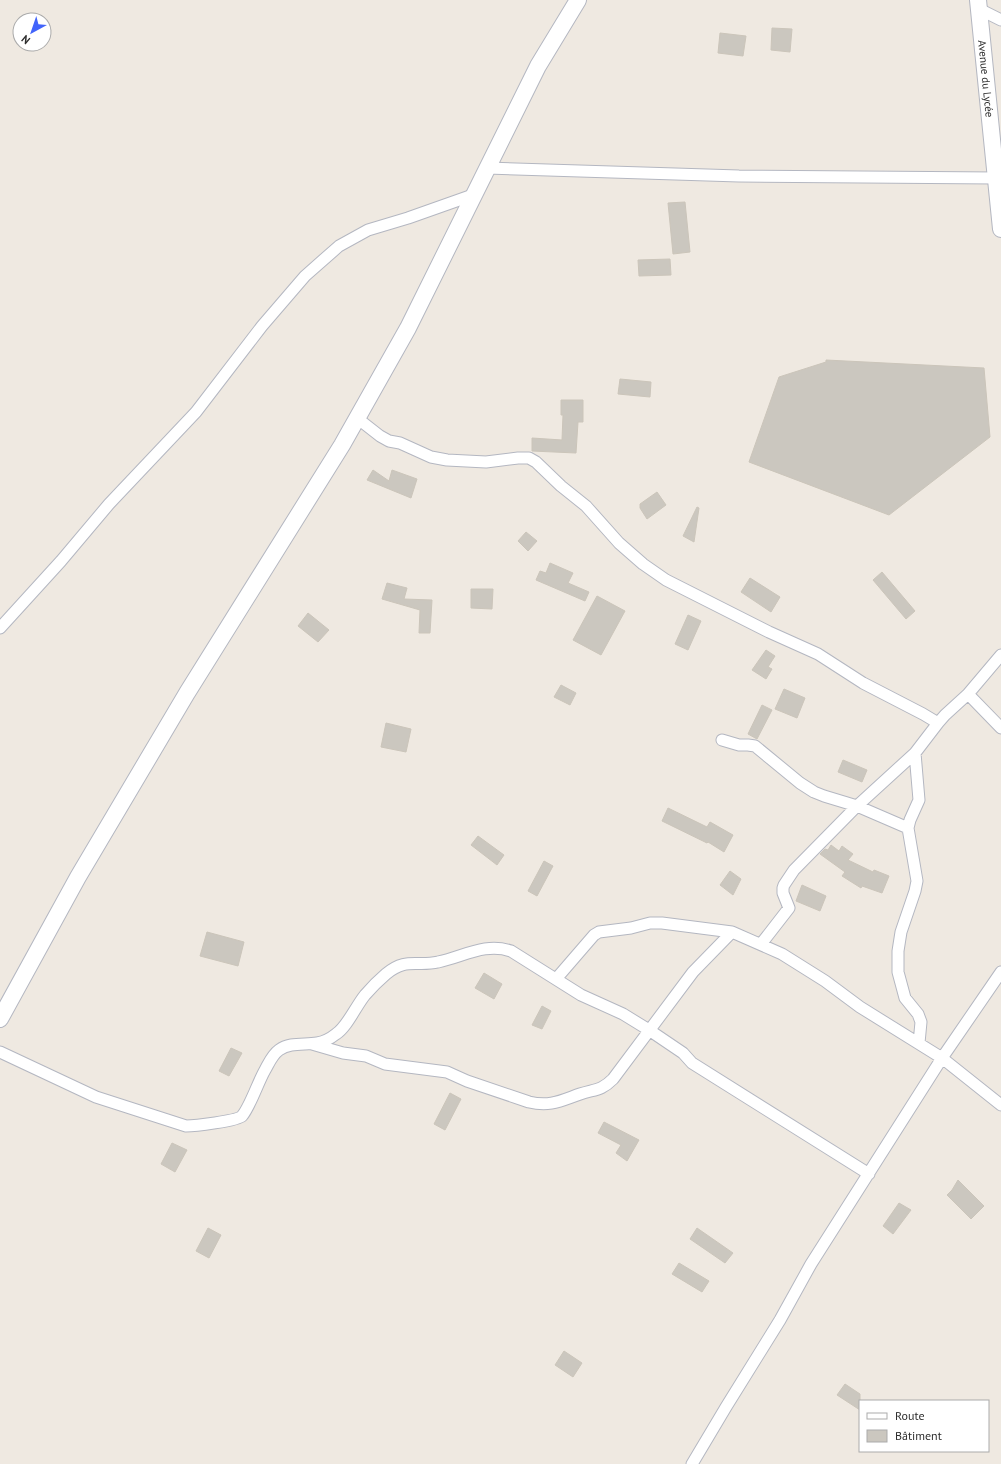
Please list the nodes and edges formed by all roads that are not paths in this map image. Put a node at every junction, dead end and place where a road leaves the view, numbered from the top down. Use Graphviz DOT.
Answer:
graph roads {
  1 [pos="578,0"];
  2 [pos="978,4"];
  3 [pos="1001,20"];
  4 [pos="487,168"];
  5 [pos="996,178"];
  6 [pos="473,195"];
  7 [pos="1001,229"];
  8 [pos="357,418"];
  9 [pos="0,628"];
  10 [pos="1001,655"];
  11 [pos="968,694"];
  12 [pos="938,723"];
  13 [pos="1001,728"];
  14 [pos="722,740"];
  15 [pos="915,753"];
  16 [pos="858,806"];
  17 [pos="908,828"];
  18 [pos="732,932"];
  19 [pos="761,944"];
  20 [pos="1001,972"];
  21 [pos="556,979"];
  22 [pos="0,1019"];
  23 [pos="649,1030"];
  24 [pos="919,1043"];
  25 [pos="311,1044"];
  26 [pos="0,1052"];
  27 [pos="942,1058"];
  28 [pos="1001,1105"];
  29 [pos="869,1174"];
  30 [pos="692,1464"];
  1 -- 4 [label="main road"];
  2 -- 3 [label="street"];
  2 -- 5 [label="main road, Avenue du Lycée"];
  4 -- 5 [label="street"];
  4 -- 6 [label="main road"];
  5 -- 7 [label="main road, Avenue du Lycée"];
  6 -- 8 [label="main road"];
  6 -- 9 [label="street"];
  8 -- 12 [label="street"];
  8 -- 22 [label="main road"];
  10 -- 11 [label="street"];
  11 -- 12 [label="street"];
  11 -- 13 [label="street"];
  12 -- 15 [label="street"];
  14 -- 16 [label="street"];
  15 -- 16 [label="street"];
  15 -- 17 [label="street"];
  16 -- 17 [label="street"];
  16 -- 19 [label="street"];
  17 -- 24 [label="street"];
  18 -- 19 [label="street"];
  18 -- 21 [label="street"];
  18 -- 23 [label="street"];
  19 -- 24 [label="street"];
  20 -- 27 [label="street"];
  21 -- 23 [label="street"];
  21 -- 25 [label="street"];
  23 -- 25 [label="street"];
  23 -- 29 [label="street"];
  24 -- 27 [label="street"];
  25 -- 26 [label="street"];
  27 -- 28 [label="street"];
  27 -- 29 [label="street"];
  29 -- 30 [label="street"];
}
